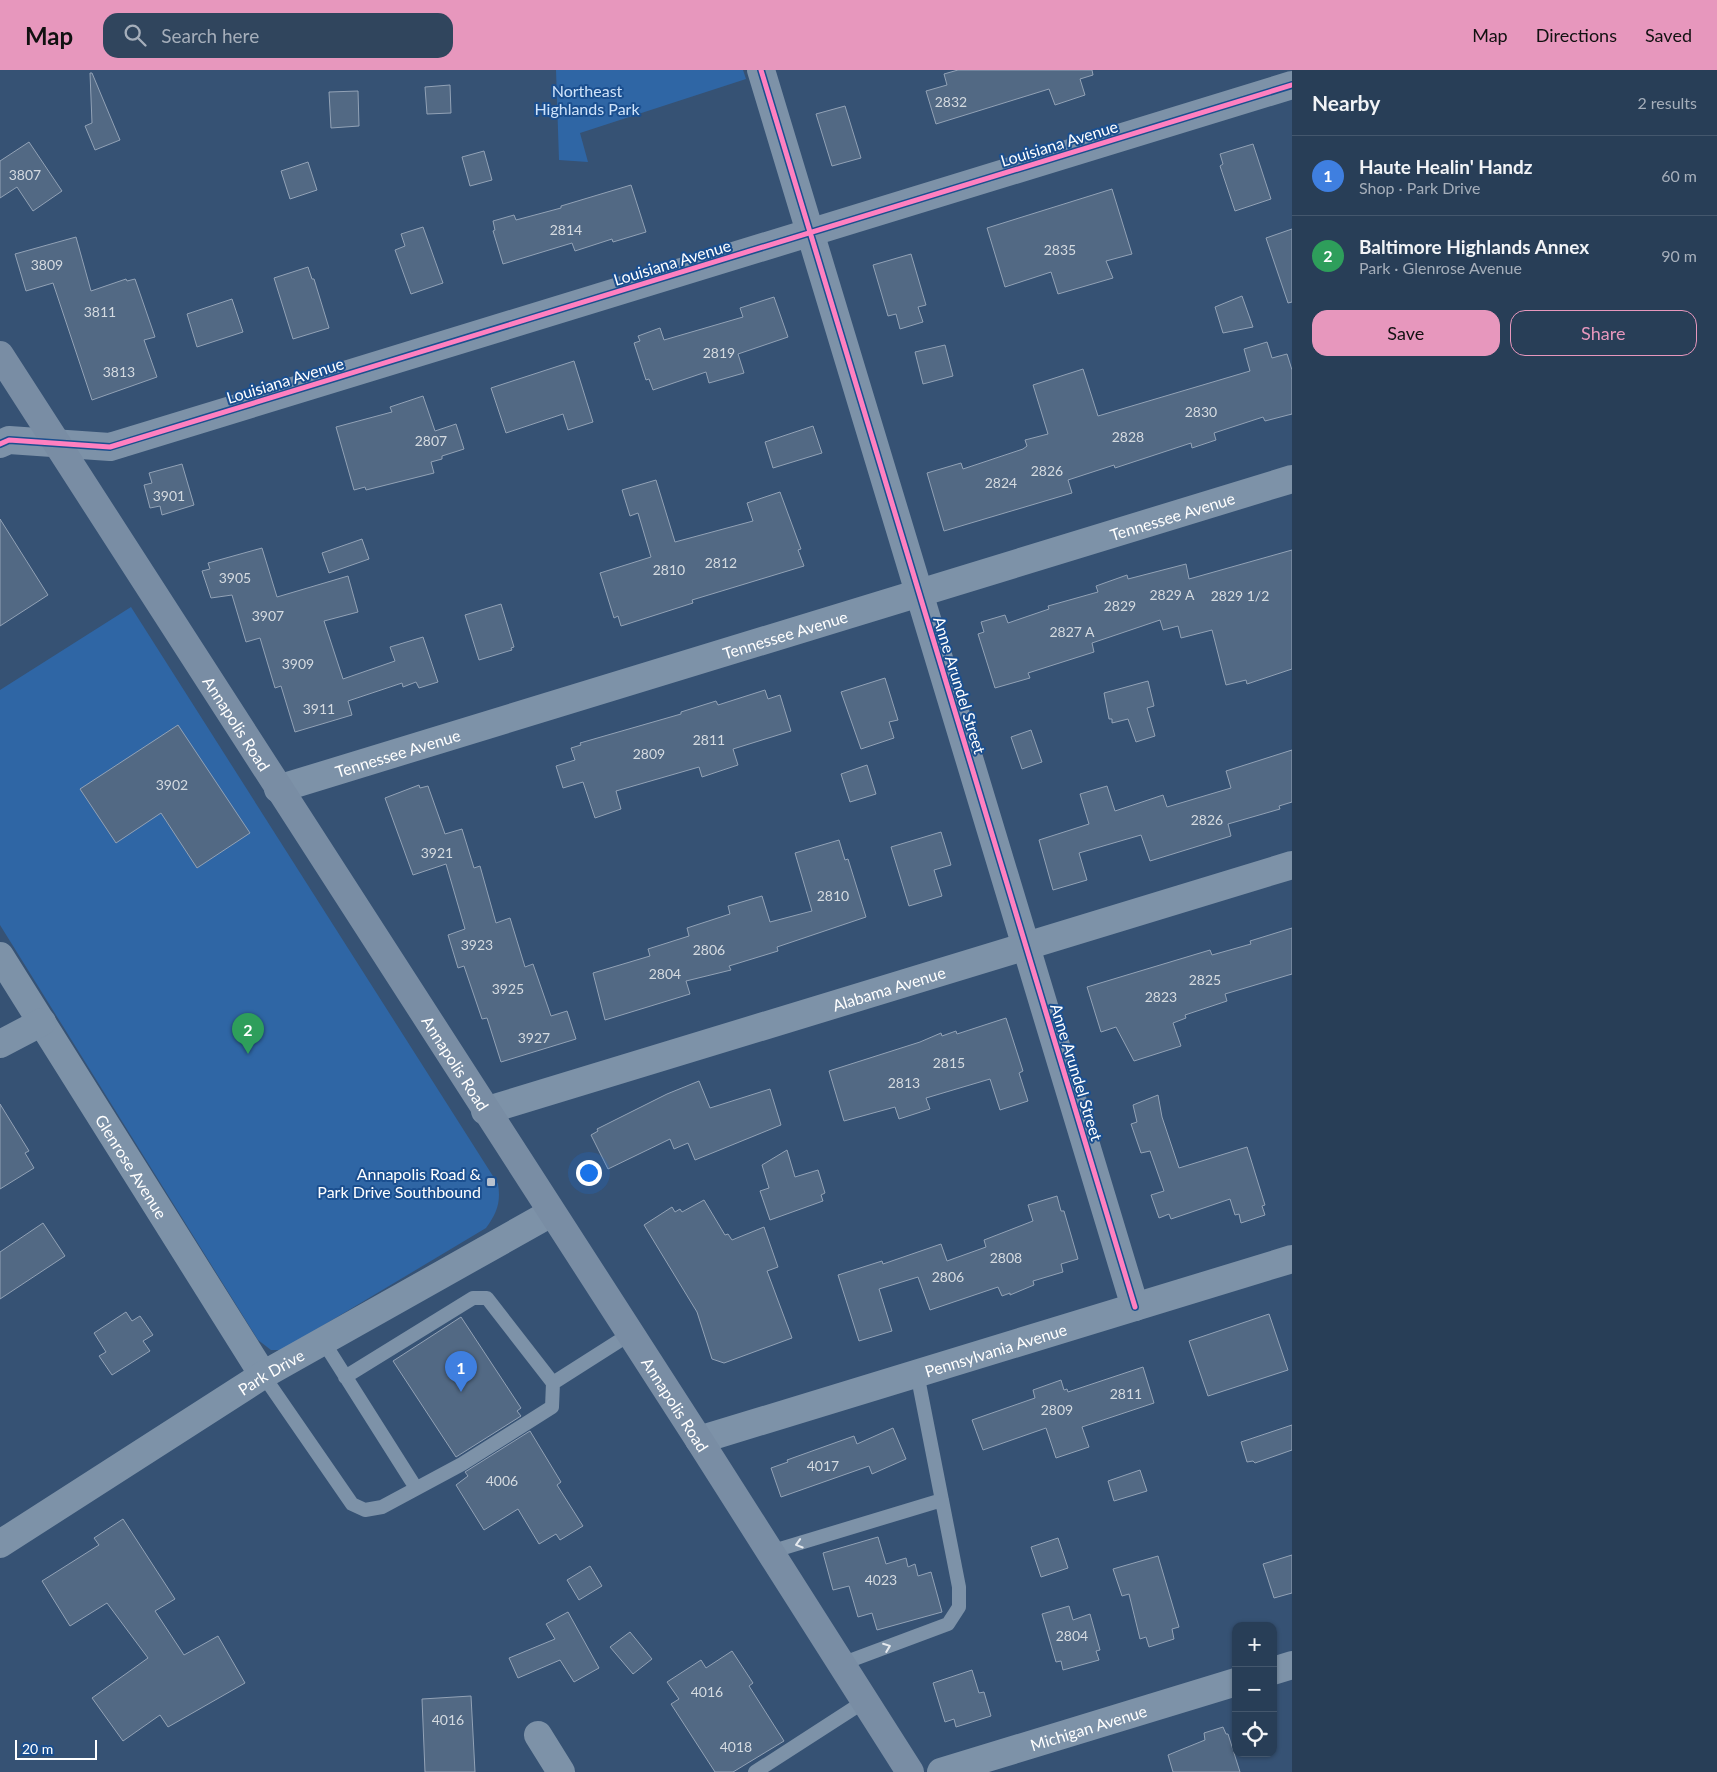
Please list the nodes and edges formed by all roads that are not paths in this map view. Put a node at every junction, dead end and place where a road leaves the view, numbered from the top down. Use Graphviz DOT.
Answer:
graph roads {
  1 [pos="761,70"];
  2 [pos="1292,85"];
  3 [pos="810,232"];
  4 [pos="0,355"];
  5 [pos="0,444"];
  6 [pos="57,444"];
  7 [pos="1292,479"];
  8 [pos="919,593"];
  9 [pos="278,789"];
  10 [pos="1292,865"];
  11 [pos="1026,946"];
  12 [pos="0,956"];
  13 [pos="42,1022"];
  14 [pos="0,1044"];
  15 [pos="485,1111"];
  16 [pos="551,1213"];
  17 [pos="1292,1259"];
  18 [pos="1136,1307"];
  19 [pos="630,1334"];
  20 [pos="323,1342"];
  21 [pos="916,1373"];
  22 [pos="263,1375"];
  23 [pos="345,1377"];
  24 [pos="553,1383"];
  25 [pos="699,1440"];
  26 [pos="416,1488"];
  27 [pos="942,1500"];
  28 [pos="0,1544"];
  29 [pos="770,1552"];
  30 [pos="841,1664"];
  31 [pos="1292,1665"];
  32 [pos="1277,1669"];
  33 [pos="1232,1683"];
  34 [pos="865,1701"];
  35 [pos="538,1735"];
  36 [pos="561,1772"];
  37 [pos="755,1772"];
  38 [pos="910,1772"];
  39 [pos="941,1772"];
  1 -- 3 [label="street, Anne Arundel Street"];
  2 -- 3 [label="street, Louisiana Avenue"];
  3 -- 6 [label="street, Louisiana Avenue"];
  3 -- 8 [label="street, Anne Arundel Street"];
  4 -- 6 [label="main road, Annapolis Road"];
  5 -- 6 [label="street, Louisiana Avenue"];
  6 -- 9 [label="main road, Annapolis Road"];
  7 -- 8 [label="street, Tennessee Avenue"];
  8 -- 9 [label="street, Tennessee Avenue"];
  8 -- 11 [label="street, Anne Arundel Street"];
  9 -- 15 [label="main road, Annapolis Road"];
  10 -- 11 [label="street, Alabama Avenue"];
  11 -- 15 [label="street, Alabama Avenue"];
  11 -- 18 [label="street, Anne Arundel Street"];
  12 -- 13 [label="street, Glenrose Avenue"];
  13 -- 14 [label="street"];
  13 -- 22 [label="street, Glenrose Avenue"];
  15 -- 16 [label="main road, Annapolis Road"];
  16 -- 19 [label="main road, Annapolis Road"];
  16 -- 20 [label="street, Park Drive"];
  17 -- 18 [label="street, Pennsylvania Avenue"];
  18 -- 21 [label="street, Pennsylvania Avenue"];
  19 -- 24 [label="lane"];
  19 -- 25 [label="main road, Annapolis Road"];
  20 -- 22 [label="street, Park Drive"];
  20 -- 23 [label="lane"];
  21 -- 25 [label="street, Pennsylvania Avenue"];
  21 -- 27 [label="lane"];
  22 -- 26 [label="lane"];
  22 -- 28 [label="street, Park Drive"];
  23 -- 24 [label="lane"];
  23 -- 26 [label="lane"];
  24 -- 26 [label="lane"];
  25 -- 29 [label="main road, Annapolis Road"];
  27 -- 29 [label="lane, one-way"];
  30 -- 27 [label="lane, one-way"];
  29 -- 30 [label="main road, Annapolis Road"];
  30 -- 34 [label="main road, Annapolis Road"];
  31 -- 32 [label="street"];
  33 -- 39 [label="street, Michigan Avenue"];
  34 -- 37 [label="lane"];
  34 -- 38 [label="main road, Annapolis Road"];
  35 -- 36 [label="street"];
}
